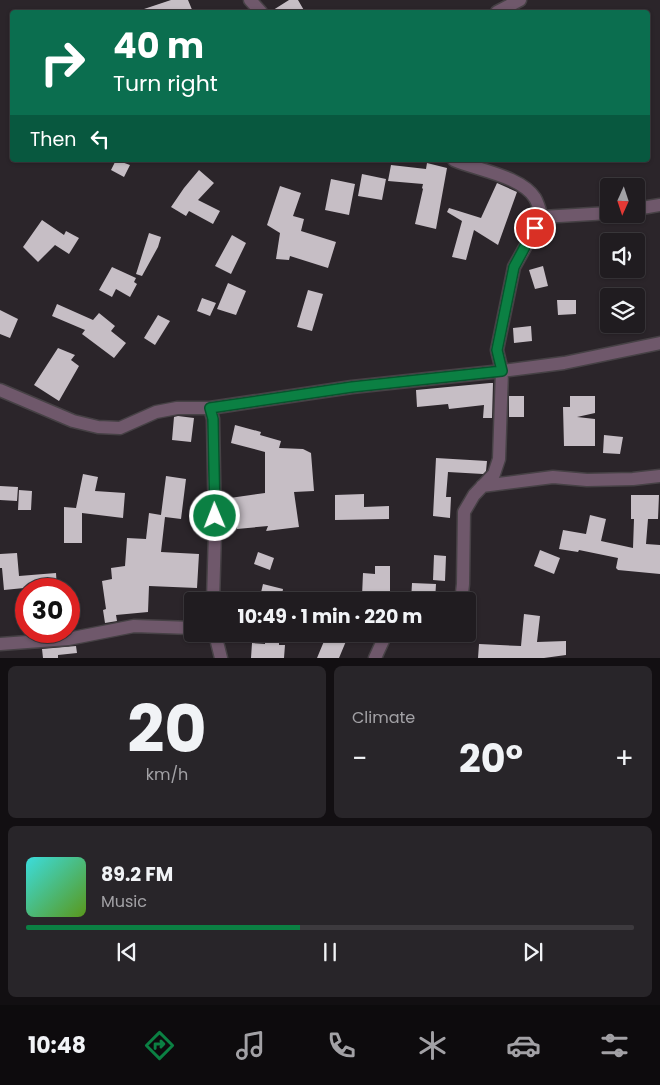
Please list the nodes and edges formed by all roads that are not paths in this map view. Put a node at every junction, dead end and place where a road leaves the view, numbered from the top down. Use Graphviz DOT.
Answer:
graph roads {
  1 [pos="250,0"];
  2 [pos="520,0"];
  3 [pos="259,10"];
  4 [pos="501,10"];
  5 [pos="460,162"];
  6 [pos="660,205"];
  7 [pos="645,208"];
  8 [pos="600,214"];
  9 [pos="542,217"];
  10 [pos="660,343"];
  11 [pos="502,371"];
  12 [pos="0,390"];
  13 [pos="210,408"];
  14 [pos="497,469"];
  15 [pos="660,476"];
  16 [pos="504,484"];
  17 [pos="482,486"];
  18 [pos="213,592"];
  19 [pos="462,592"];
  20 [pos="184,628"];
  21 [pos="217,642"];
  22 [pos="382,642"];
  23 [pos="0,644"];
  24 [pos="221,658"];
  25 [pos="375,658"];
  1 -- 3 [label="street"];
  2 -- 4 [label="street"];
  5 -- 9 [label="street"];
  6 -- 7 [label="street"];
  8 -- 9 [label="street"];
  9 -- 11 [label="street"];
  10 -- 11 [label="street"];
  11 -- 13 [label="street"];
  11 -- 14 [label="street"];
  12 -- 13 [label="street"];
  13 -- 18 [label="street"];
  14 -- 16 [label="street"];
  14 -- 17 [label="street"];
  15 -- 16 [label="street"];
  16 -- 17 [label="street"];
  17 -- 19 [label="street"];
  20 -- 23 [label="street"];
  21 -- 24 [label="street"];
  22 -- 25 [label="street"];
}
